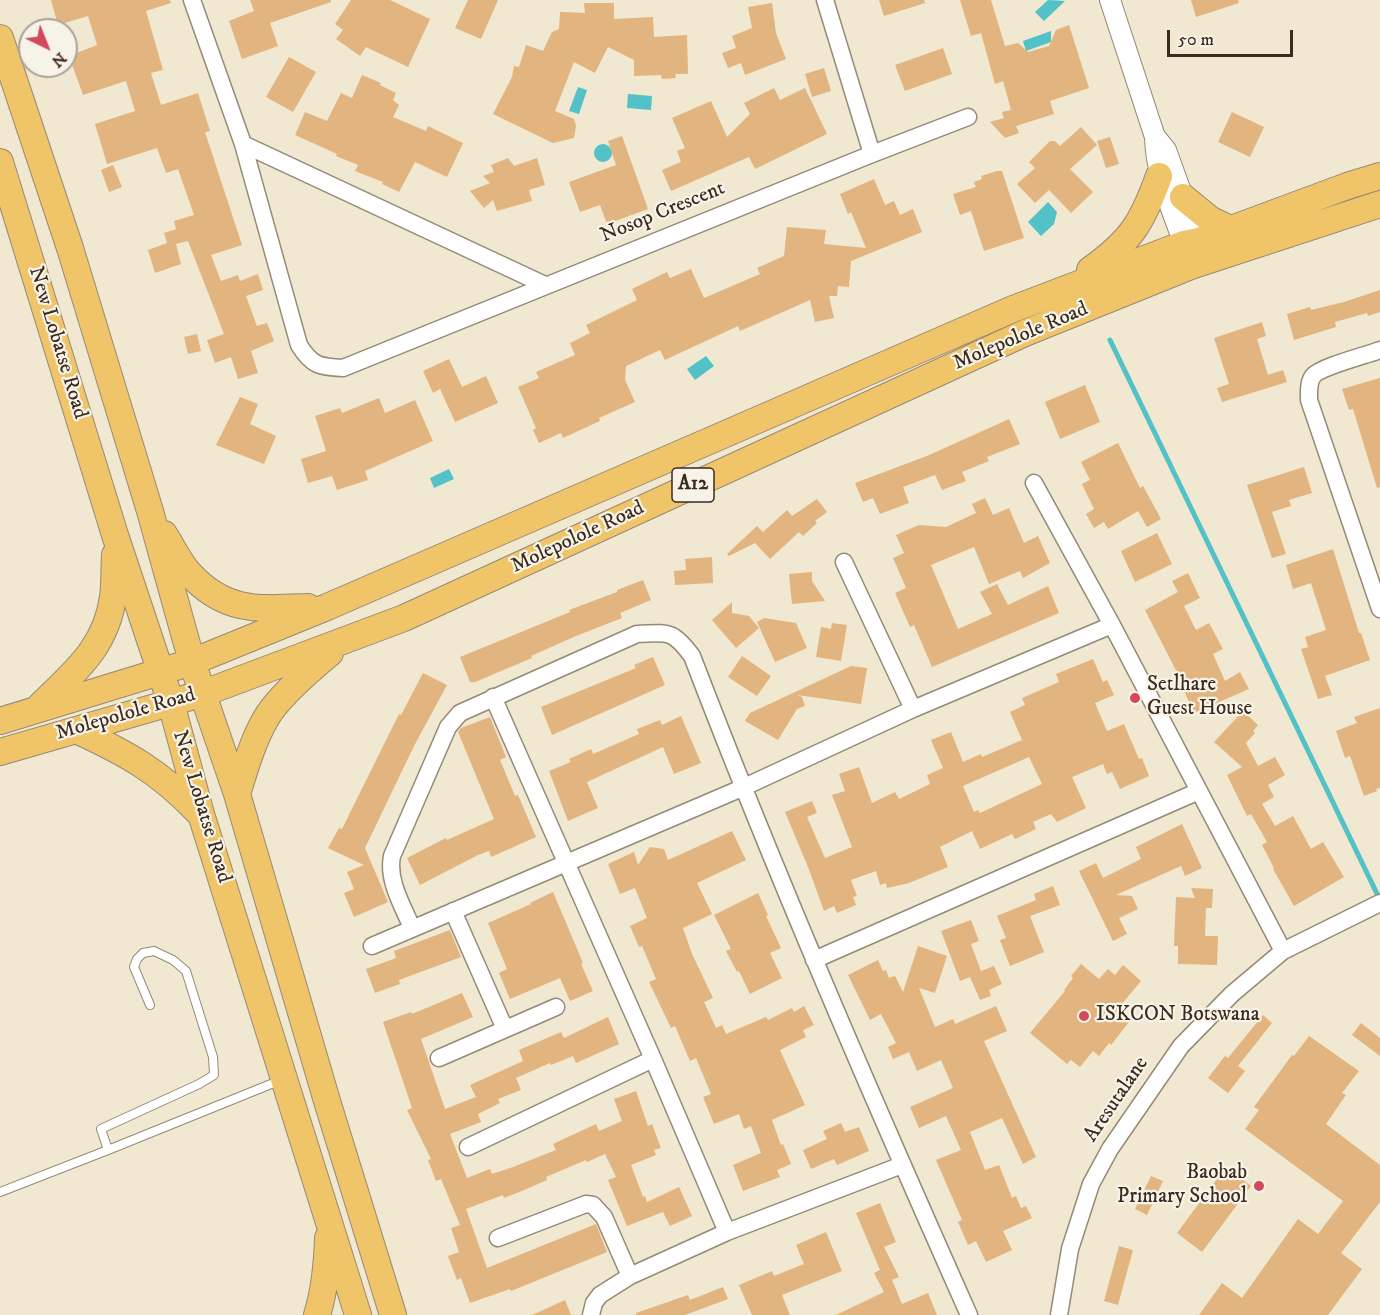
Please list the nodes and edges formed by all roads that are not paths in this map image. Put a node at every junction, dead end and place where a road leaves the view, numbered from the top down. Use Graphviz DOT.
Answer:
graph roads {
  1 [pos="192,0"];
  2 [pos="825,0"];
  3 [pos="1110,0"];
  4 [pos="1,45"];
  5 [pos="968,117"];
  6 [pos="1155,137"];
  7 [pos="243,144"];
  8 [pos="872,154"];
  9 [pos="0,162"];
  10 [pos="1159,176"];
  11 [pos="1380,176"];
  12 [pos="5,187"];
  13 [pos="1183,197"];
  14 [pos="1380,204"];
  15 [pos="1230,229"];
  16 [pos="1195,253"];
  17 [pos="545,285"];
  18 [pos="1065,288"];
  19 [pos="1380,350"];
  20 [pos="1035,483"];
  21 [pos="150,511"];
  22 [pos="115,535"];
  23 [pos="844,562"];
  24 [pos="327,607"];
  25 [pos="1380,609"];
  26 [pos="1112,625"];
  27 [pos="345,641"];
  28 [pos="192,662"];
  29 [pos="160,672"];
  30 [pos="204,693"];
  31 [pos="493,697"];
  32 [pos="171,704"];
  33 [pos="913,709"];
  34 [pos="36,710"];
  35 [pos="0,721"];
  36 [pos="75,730"];
  37 [pos="0,753"];
  38 [pos="742,788"];
  39 [pos="1199,791"];
  40 [pos="237,794"];
  41 [pos="201,814"];
  42 [pos="566,864"];
  43 [pos="1372,906"];
  44 [pos="453,911"];
  45 [pos="412,928"];
  46 [pos="372,946"];
  47 [pos="1283,951"];
  48 [pos="814,960"];
  49 [pos="150,1005"];
  50 [pos="556,1007"];
  51 [pos="505,1029"];
  52 [pos="439,1058"];
  53 [pos="653,1059"];
  54 [pos="285,1079"];
  55 [pos="468,1147"];
  56 [pos="108,1149"];
  57 [pos="902,1165"];
  58 [pos="0,1192"];
  59 [pos="328,1219"];
  60 [pos="727,1233"];
  61 [pos="498,1238"];
  62 [pos="630,1276"];
  63 [pos="316,1315"];
  64 [pos="358,1315"];
  65 [pos="393,1315"];
  66 [pos="591,1315"];
  67 [pos="969,1315"];
  68 [pos="1059,1315"];
  1 -- 7 [label="street"];
  2 -- 8 [label="street"];
  3 -- 6 [label="street"];
  4 -- 21 [label="main road, New Lobatse Road"];
  5 -- 8 [label="street, Nosop Crescent"];
  6 -- 10 [label="street"];
  6 -- 13 [label="street"];
  7 -- 17 [label="street"];
  7 -- 17 [label="street, Nosop Crescent"];
  8 -- 17 [label="street, Nosop Crescent"];
  9 -- 12 [label="main road, New Lobatse Road"];
  10 -- 16 [label="street"];
  10 -- 18 [label="main road"];
  11 -- 15 [label="main road, Molepolole Road / A12"];
  12 -- 22 [label="main road, New Lobatse Road"];
  13 -- 15 [label="main road"];
  13 -- 16 [label="street"];
  14 -- 16 [label="main road, Molepolole Road / A12"];
  15 -- 16 [label="main road, Molepolole Road / A12"];
  16 -- 18 [label="main road, Molepolole Road / A12"];
  16 -- 27 [label="main road, Molepolole Road / A12"];
  18 -- 24 [label="main road, Molepolole Road / A12"];
  19 -- 25 [label="street"];
  20 -- 26 [label="street"];
  21 -- 24 [label="main road"];
  21 -- 28 [label="main road, New Lobatse Road"];
  22 -- 29 [label="main road, New Lobatse Road"];
  22 -- 34 [label="main road"];
  23 -- 33 [label="street"];
  24 -- 28 [label="main road, Molepolole Road / A12"];
  26 -- 33 [label="street"];
  26 -- 39 [label="street"];
  27 -- 30 [label="main road, Molepolole Road / A12"];
  27 -- 40 [label="main road"];
  28 -- 29 [label="main road, Molepolole Road / A12"];
  28 -- 30 [label="main road, New Lobatse Road"];
  29 -- 32 [label="main road, New Lobatse Road"];
  29 -- 34 [label="main road, Molepolole Road / A12"];
  30 -- 32 [label="main road, Molepolole Road / A12"];
  30 -- 40 [label="main road, New Lobatse Road"];
  31 -- 38 [label="street"];
  31 -- 42 [label="street"];
  31 -- 45 [label="street"];
  32 -- 36 [label="main road, Molepolole Road / A12"];
  32 -- 41 [label="main road, New Lobatse Road"];
  33 -- 38 [label="street"];
  34 -- 35 [label="main road, Molepolole Road / A12"];
  36 -- 37 [label="main road, Molepolole Road / A12"];
  36 -- 41 [label="main road"];
  38 -- 42 [label="street"];
  38 -- 48 [label="street"];
  39 -- 47 [label="street"];
  39 -- 48 [label="street"];
  40 -- 65 [label="main road, New Lobatse Road"];
  41 -- 54 [label="main road, New Lobatse Road"];
  42 -- 44 [label="street"];
  42 -- 53 [label="street"];
  43 -- 47 [label="street, Aresutalane"];
  44 -- 45 [label="street"];
  44 -- 51 [label="street"];
  45 -- 46 [label="street"];
  47 -- 68 [label="street, Aresutalane"];
  48 -- 57 [label="street"];
  49 -- 56 [label="lane"];
  50 -- 51 [label="street"];
  51 -- 52 [label="street"];
  53 -- 55 [label="street"];
  53 -- 60 [label="street"];
  54 -- 56 [label="lane"];
  54 -- 59 [label="main road, New Lobatse Road"];
  56 -- 58 [label="lane"];
  57 -- 60 [label="street"];
  57 -- 67 [label="street"];
  59 -- 63 [label="main road"];
  59 -- 64 [label="main road, New Lobatse Road"];
  60 -- 62 [label="street"];
  61 -- 62 [label="street"];
  62 -- 66 [label="street"];
}
